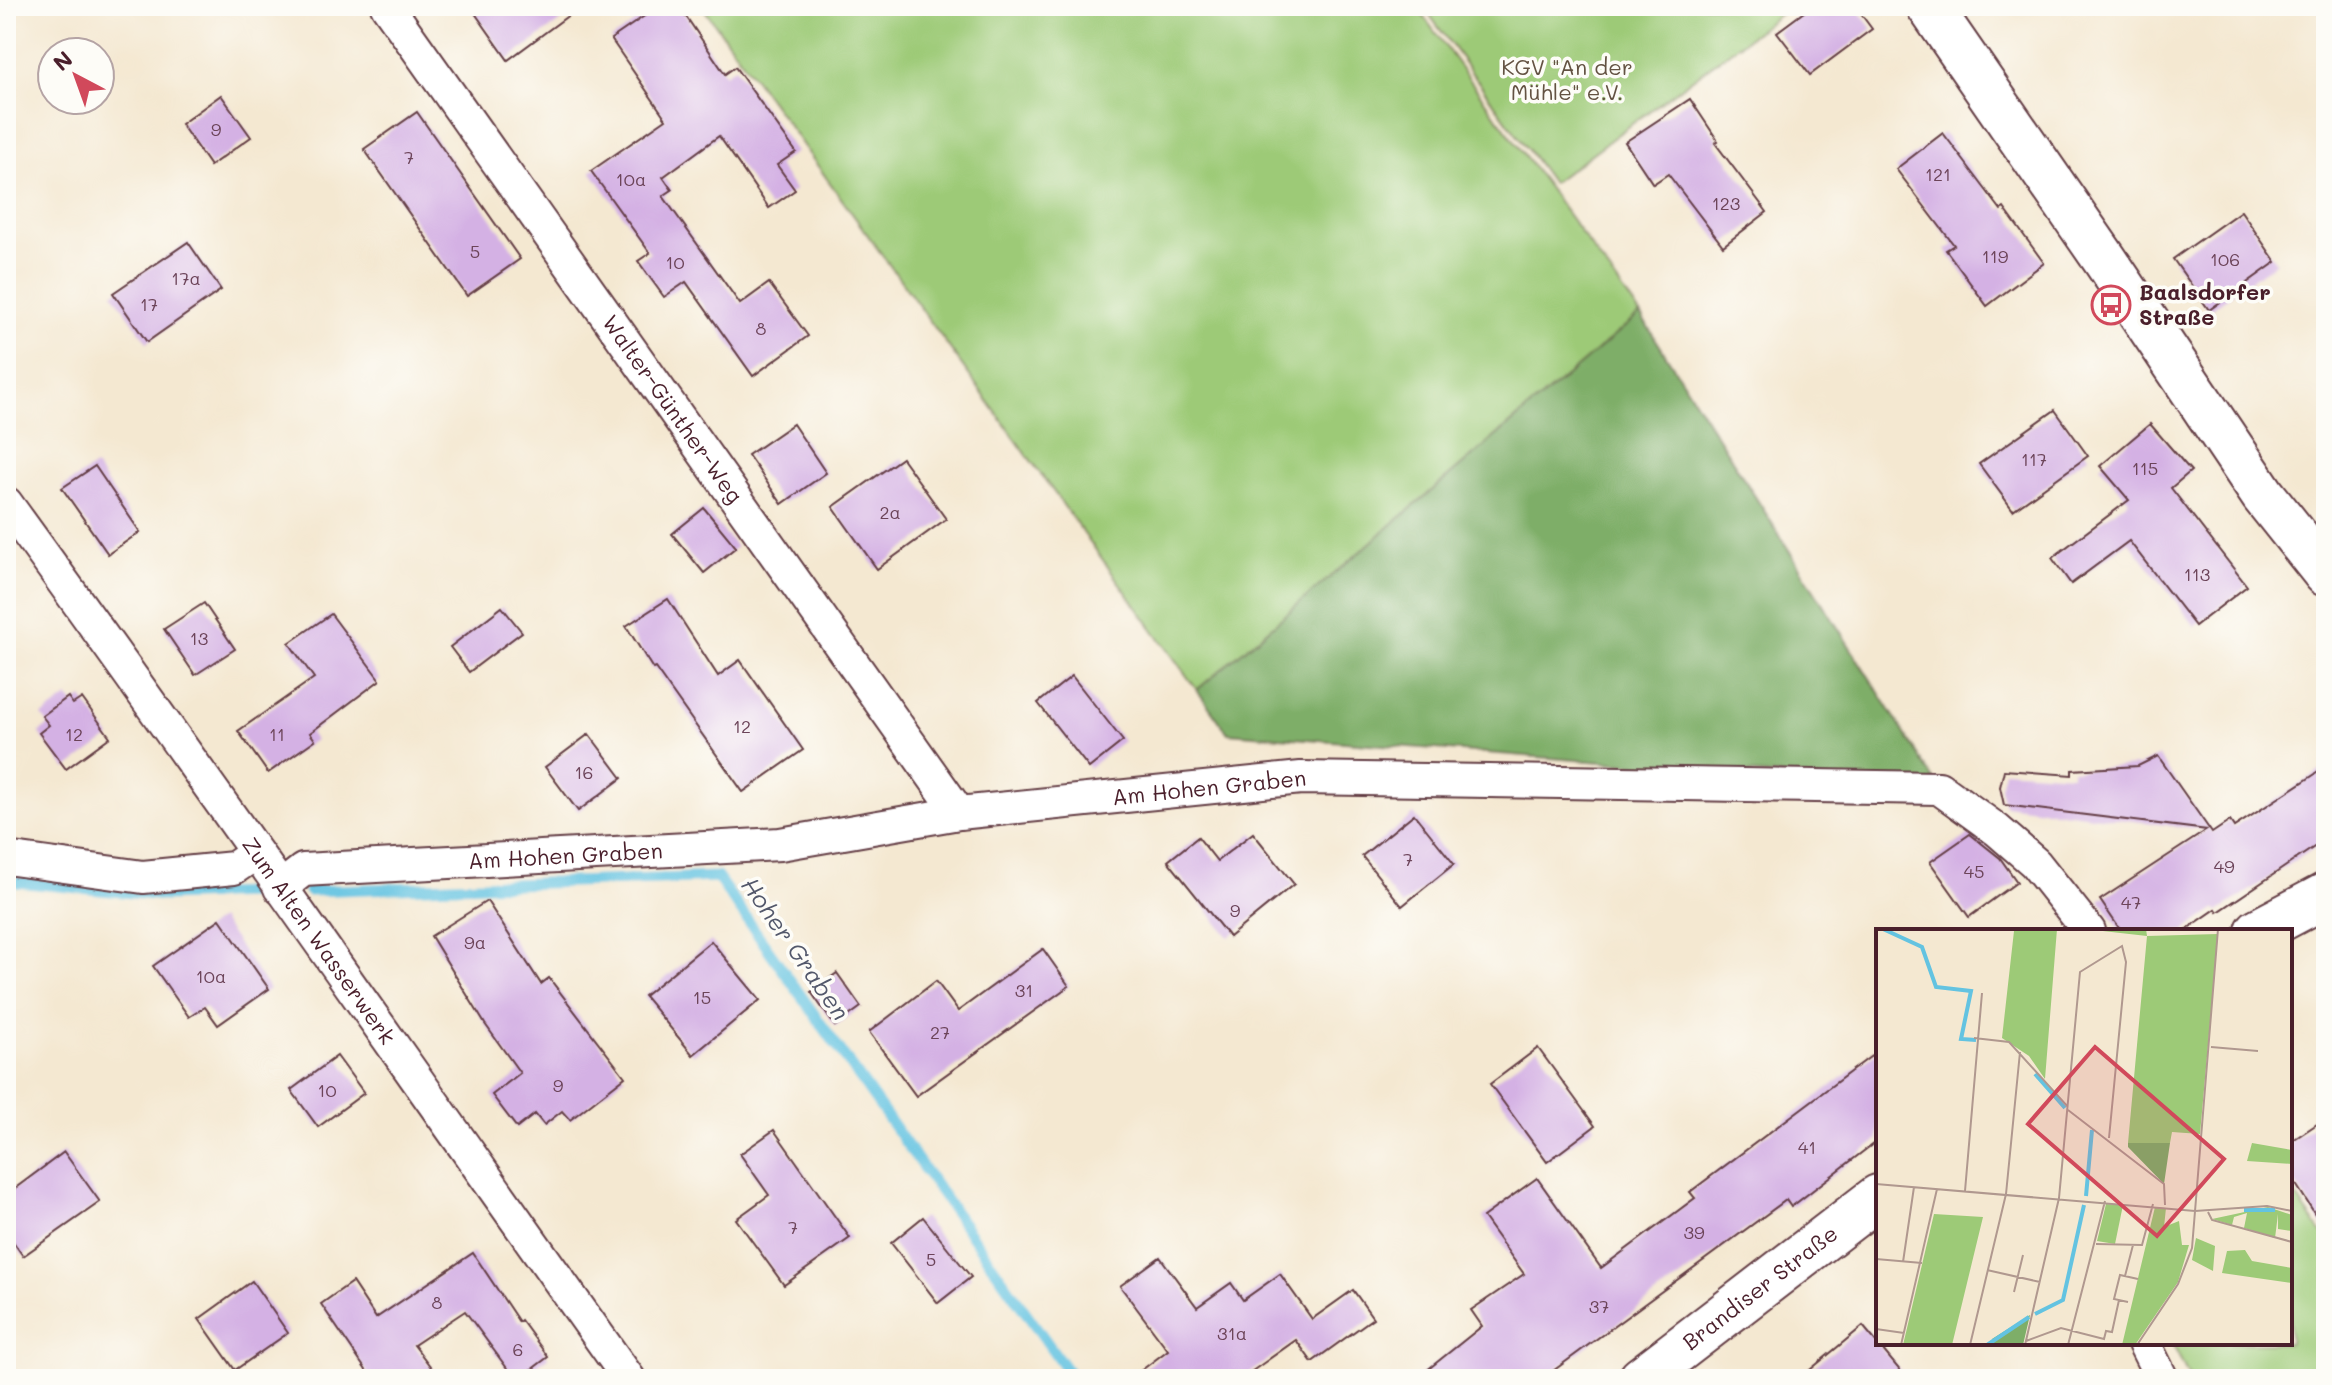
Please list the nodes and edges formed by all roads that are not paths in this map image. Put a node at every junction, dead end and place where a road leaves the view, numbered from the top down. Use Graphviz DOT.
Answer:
graph roads {
  1 [pos="387,6"];
  2 [pos="1929,6"];
  3 [pos="6,503"];
  4 [pos="2326,574"];
  5 [pos="959,813"];
  6 [pos="256,853"];
  7 [pos="6,858"];
  8 [pos="280,888"];
  9 [pos="2326,895"];
  10 [pos="2087,929"];
  11 [pos="2262,929"];
  12 [pos="1876,1199"];
  13 [pos="2145,1345"];
  14 [pos="629,1379"];
  15 [pos="1641,1379"];
  16 [pos="2162,1379"];
  1 -- 5 [label="street, Walter-Günther-Weg"];
  2 -- 4 [label="main road"];
  3 -- 6 [label="street, Zum Alten Wasserwerk"];
  5 -- 8 [label="street, Am Hohen Graben"];
  5 -- 10 [label="street, Am Hohen Graben"];
  6 -- 7 [label="street"];
  6 -- 8 [label="street, Zum Alten Wasserwerk"];
  8 -- 14 [label="street, Zum Alten Wasserwerk"];
  9 -- 11 [label="main road"];
  12 -- 15 [label="main road, Brandiser Straße"];
  13 -- 16 [label="street"];
}
